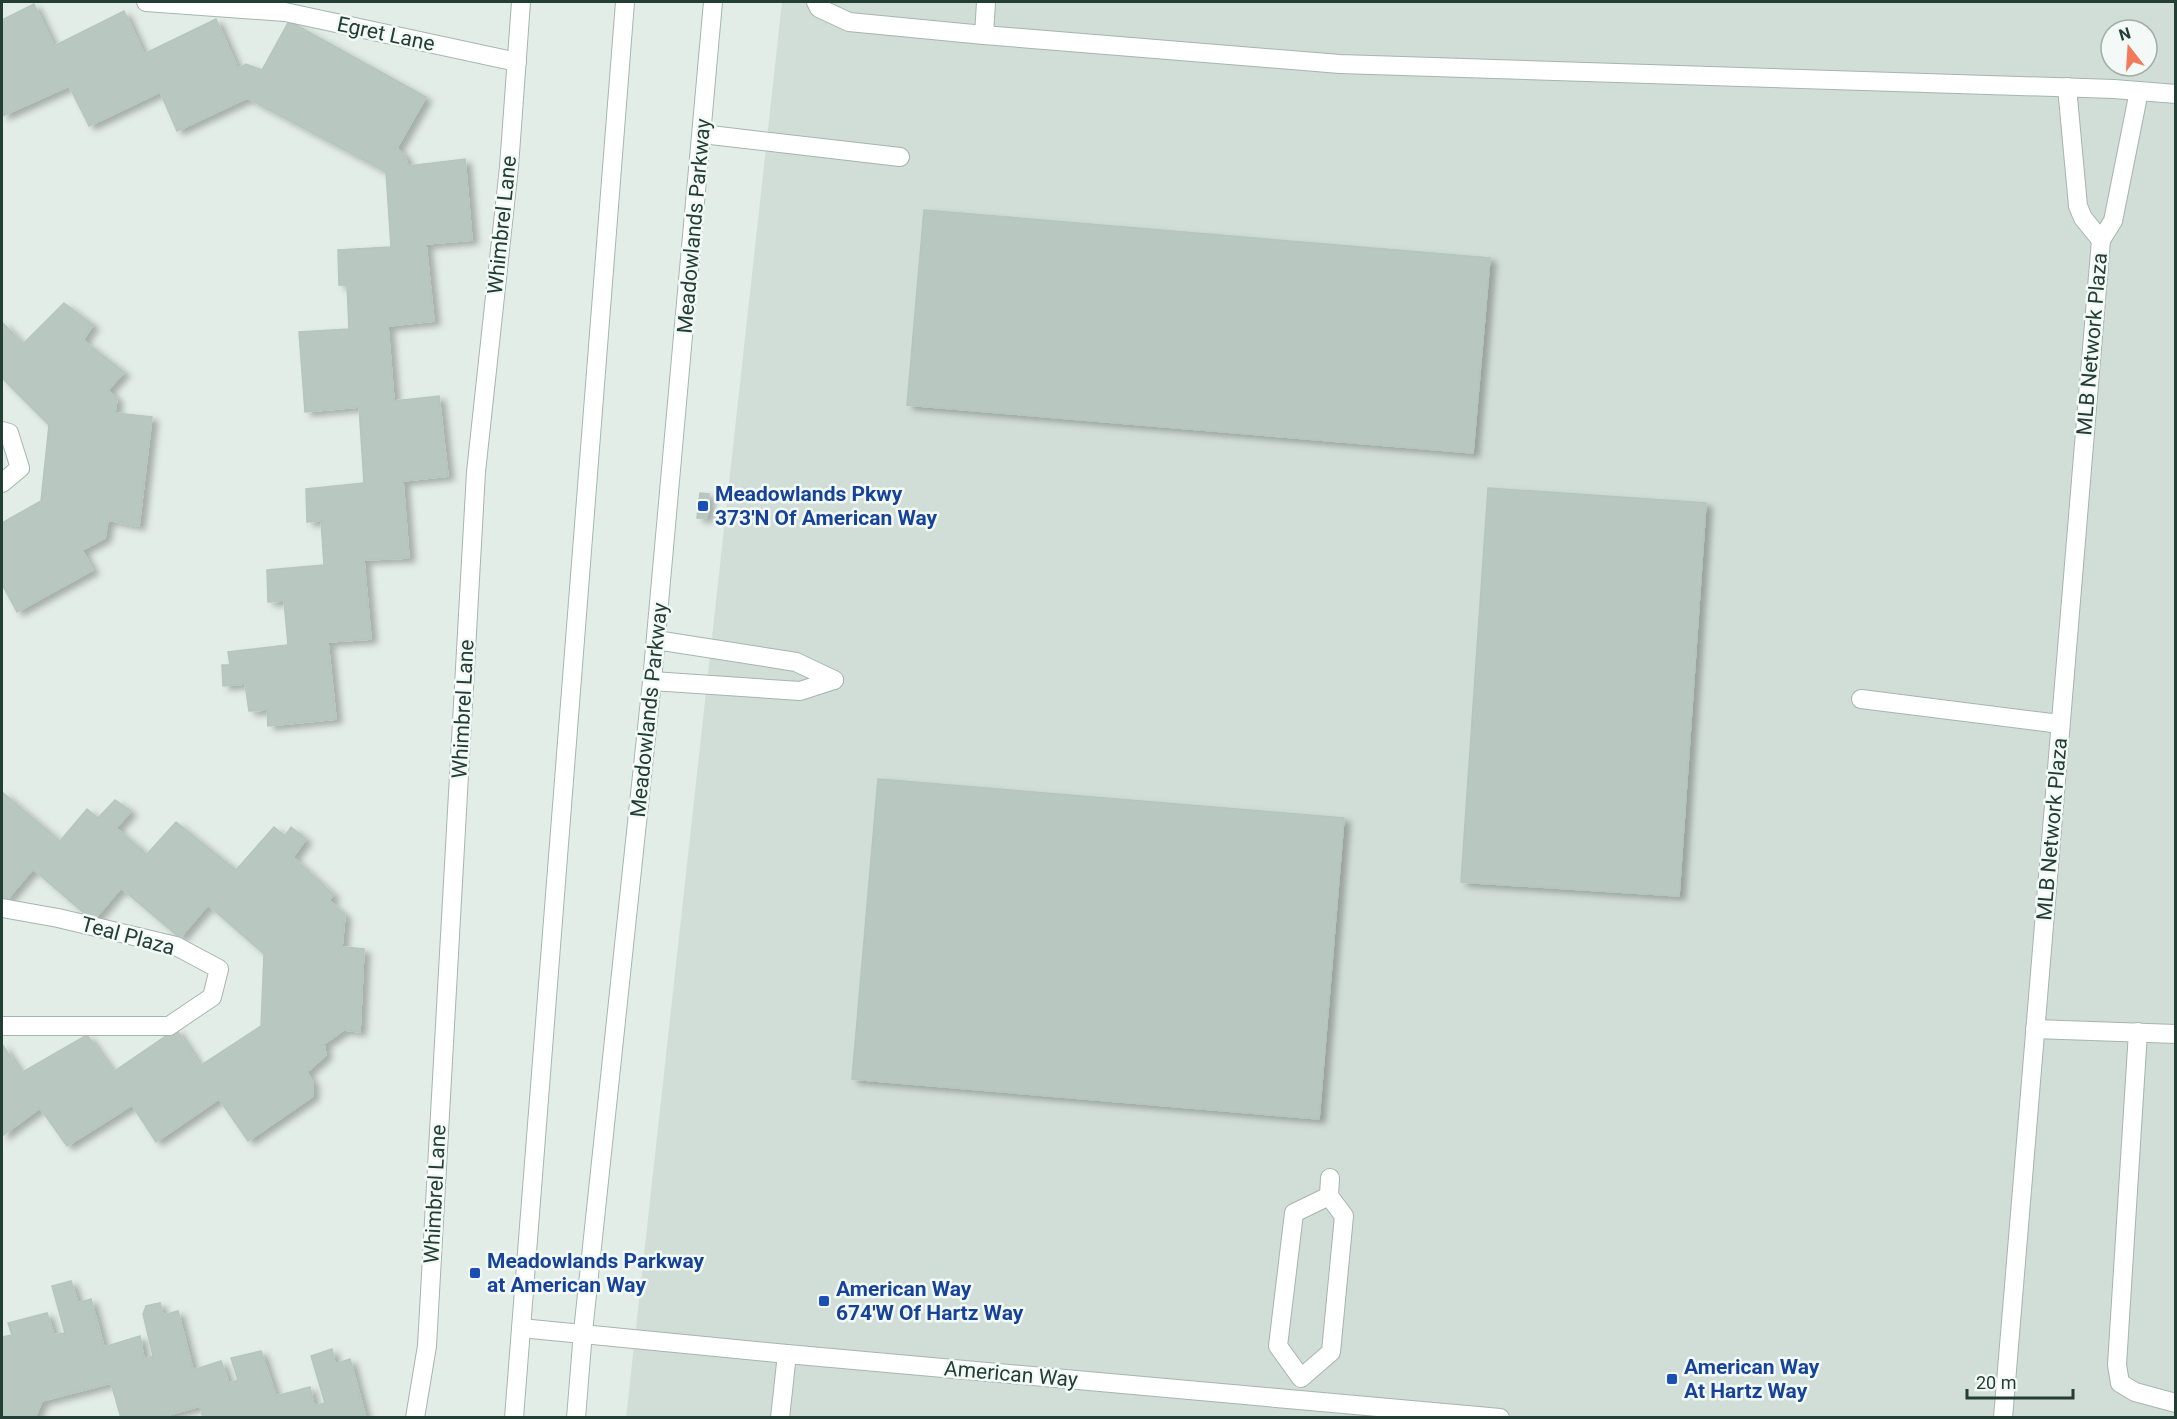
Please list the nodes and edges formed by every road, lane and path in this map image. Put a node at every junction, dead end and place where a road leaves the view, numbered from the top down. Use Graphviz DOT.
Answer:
graph roads {
  1 [pos="146,2"];
  2 [pos="521,2"];
  3 [pos="625,2"];
  4 [pos="713,2"];
  5 [pos="816,2"];
  6 [pos="986,2"];
  7 [pos="984,35"];
  8 [pos="517,62"];
  9 [pos="2067,87"];
  10 [pos="2139,91"];
  11 [pos="2175,94"];
  12 [pos="702,134"];
  13 [pos="900,157"];
  14 [pos="2101,240"];
  15 [pos="2,431"];
  16 [pos="2,483"];
  17 [pos="656,640"];
  18 [pos="652,681"];
  19 [pos="1861,699"];
  20 [pos="2060,724"];
  21 [pos="2,908"];
  22 [pos="2,1026"];
  23 [pos="2035,1029"];
  24 [pos="2138,1032"];
  25 [pos="2175,1034"];
  26 [pos="1330,1178"];
  27 [pos="1329,1196"];
  28 [pos="522,1328"];
  29 [pos="583,1332"];
  30 [pos="787,1354"];
  31 [pos="1301,1378"];
  32 [pos="1294,1399"];
  33 [pos="2175,1403"];
  34 [pos="415,1418"];
  35 [pos="514,1418"];
  36 [pos="576,1418"];
  37 [pos="780,1418"];
  38 [pos="1500,1418"];
  39 [pos="2003,1418"];
  1 -- 8 [label="street, Egret Lane"];
  2 -- 8 [label="street, Whimbrel Lane"];
  3 -- 28 [label="street"];
  4 -- 12 [label="street, Meadowlands Parkway"];
  5 -- 7 [label="street"];
  6 -- 7 [label="street"];
  7 -- 9 [label="street"];
  8 -- 34 [label="street, Whimbrel Lane"];
  9 -- 10 [label="street"];
  9 -- 14 [label="street"];
  10 -- 11 [label="street"];
  10 -- 14 [label="street"];
  12 -- 13 [label="street"];
  12 -- 17 [label="street, Meadowlands Parkway"];
  14 -- 20 [label="street, MLB Network Plaza"];
  15 -- 16 [label="street"];
  17 -- 18 [label="street, Meadowlands Parkway"];
  17 -- 18 [label="street"];
  18 -- 29 [label="street, Meadowlands Parkway"];
  19 -- 20 [label="street"];
  20 -- 23 [label="street, MLB Network Plaza"];
  21 -- 22 [label="street, Teal Plaza"];
  23 -- 24 [label="street"];
  23 -- 39 [label="street, MLB Network Plaza"];
  24 -- 25 [label="street"];
  24 -- 33 [label="street"];
  26 -- 27 [label="street"];
  27 -- 31 [label="street"];
  27 -- 31 [label="street"];
  28 -- 29 [label="street, American Way"];
  28 -- 35 [label="street"];
  29 -- 30 [label="street, American Way"];
  29 -- 36 [label="street, Meadowlands Parkway"];
  30 -- 32 [label="street, American Way"];
  30 -- 37 [label="street"];
  31 -- 32 [label="street"];
  32 -- 38 [label="street, American Way"];
}
